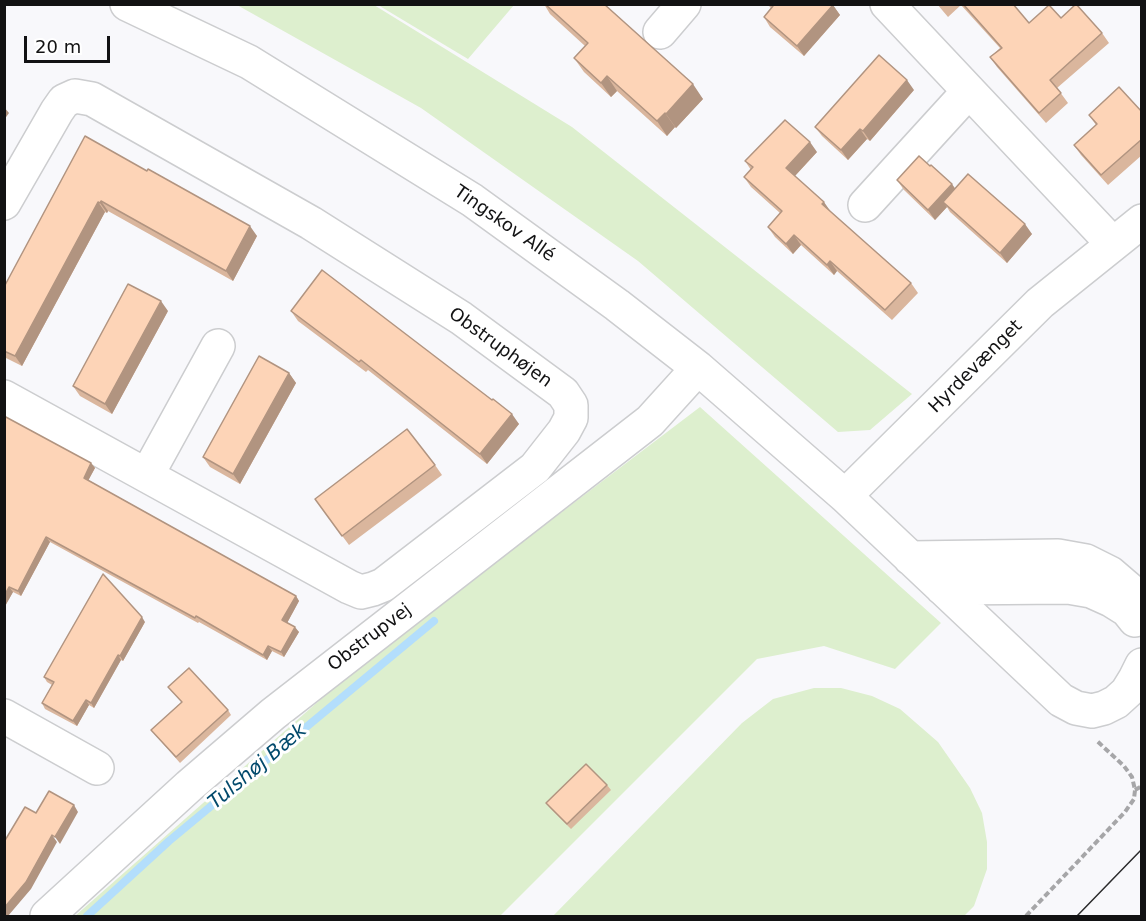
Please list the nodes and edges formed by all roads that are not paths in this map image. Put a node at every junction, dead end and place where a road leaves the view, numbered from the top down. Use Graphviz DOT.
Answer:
graph roads {
  1 [pos="127,4"];
  2 [pos="684,4"];
  3 [pos="887,4"];
  4 [pos="660,32"];
  5 [pos="969,91"];
  6 [pos="4,203"];
  7 [pos="865,205"];
  8 [pos="1142,220"];
  9 [pos="1113,244"];
  10 [pos="218,346"];
  11 [pos="698,368"];
  12 [pos="4,397"];
  13 [pos="147,475"];
  14 [pos="845,496"];
  15 [pos="910,558"];
  16 [pos="942,588"];
  17 [pos="1142,609"];
  18 [pos="1142,627"];
  19 [pos="1142,665"];
  20 [pos="4,716"];
  21 [pos="97,768"];
  22 [pos="47,916"];
  1 -- 11 [label="street, Tingskov Allé"];
  2 -- 4 [label="street"];
  3 -- 5 [label="street"];
  5 -- 7 [label="street"];
  5 -- 9 [label="street"];
  6 -- 13 [label="street, Obstruphøjen"];
  8 -- 9 [label="street, Hyrdevænget"];
  9 -- 14 [label="street, Hyrdevænget"];
  10 -- 13 [label="street"];
  11 -- 14 [label="street, Tingskov Allé"];
  11 -- 22 [label="street, Obstrupvej"];
  12 -- 13 [label="street, Obstruphøjen"];
  14 -- 15 [label="street, Tingskov Allé"];
  15 -- 16 [label="street, Tingskov Allé"];
  15 -- 17 [label="street"];
  16 -- 18 [label="street"];
  16 -- 19 [label="street, Tingskov Allé"];
  20 -- 21 [label="street"];
}
